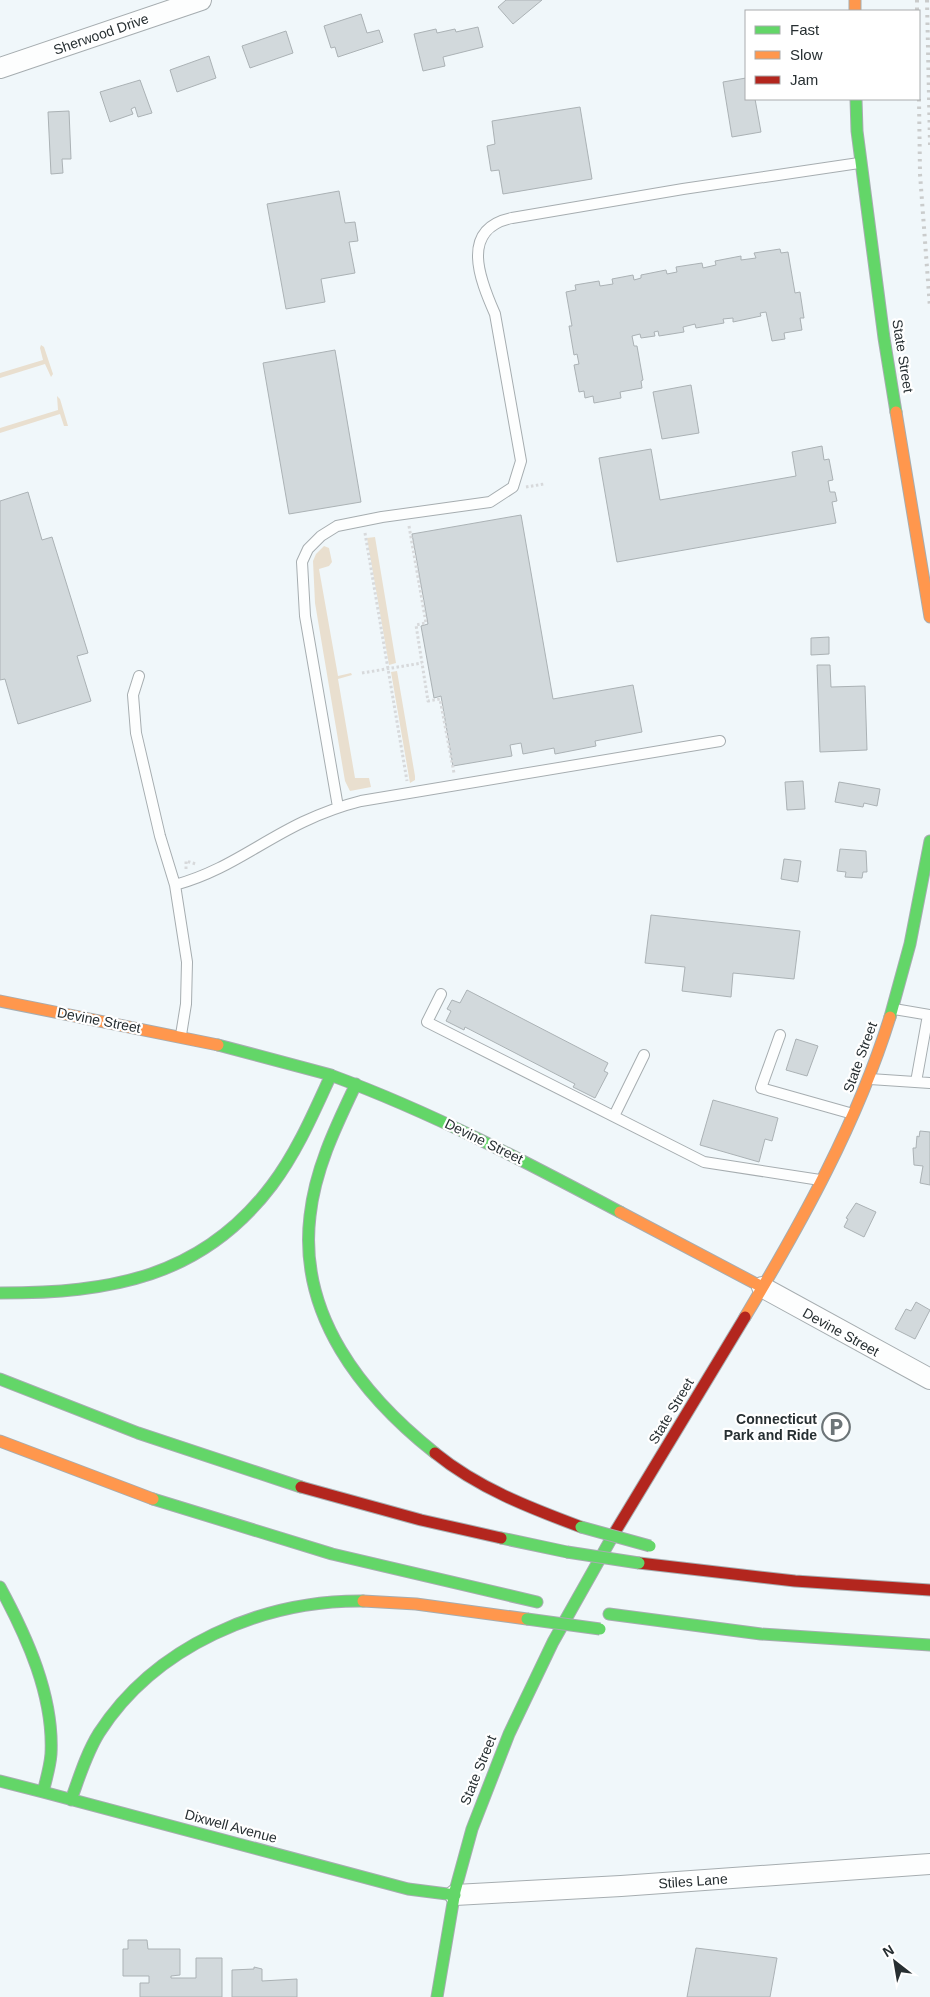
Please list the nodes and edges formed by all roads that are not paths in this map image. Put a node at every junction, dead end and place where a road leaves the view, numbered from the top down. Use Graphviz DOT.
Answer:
graph roads {
  1 [pos="201,0"];
  2 [pos="0,68"];
  3 [pos="856,100"];
  4 [pos="860,163"];
  5 [pos="930,617"];
  6 [pos="139,676"];
  7 [pos="720,741"];
  8 [pos="338,807"];
  9 [pos="930,841"];
  10 [pos="175,885"];
  11 [pos="441,994"];
  12 [pos="0,1001"];
  13 [pos="892,1008"];
  14 [pos="929,1015"];
  15 [pos="780,1035"];
  16 [pos="180,1036"];
  17 [pos="644,1055"];
  18 [pos="331,1075"];
  19 [pos="869,1078"];
  20 [pos="916,1082"];
  21 [pos="930,1083"];
  22 [pos="356,1084"];
  23 [pos="854,1115"];
  24 [pos="614,1116"];
  25 [pos="821,1180"];
  26 [pos="762,1287"];
  27 [pos="0,1293"];
  28 [pos="0,1379"];
  29 [pos="930,1379"];
  30 [pos="0,1441"];
  31 [pos="655,1547"];
  32 [pos="714,1560"];
  33 [pos="742,1576"];
  34 [pos="0,1587"];
  35 [pos="930,1590"];
  36 [pos="582,1610"];
  37 [pos="605,1613"];
  38 [pos="605,1629"];
  39 [pos="736,1632"];
  40 [pos="701,1639"];
  41 [pos="930,1645"];
  42 [pos="0,1781"];
  43 [pos="44,1792"];
  44 [pos="71,1800"];
  45 [pos="930,1864"];
  46 [pos="455,1895"];
  47 [pos="437,1997"];
  1 -- 2 [label="street, Sherwood Drive"];
  3 -- 4 [label="main road, State Street"];
  4 -- 5 [label="main road, State Street"];
  4 -- 8 [label="lane"];
  6 -- 10 [label="lane"];
  7 -- 8 [label="lane"];
  8 -- 10 [label="lane"];
  9 -- 13 [label="main road, State Street"];
  10 -- 16 [label="lane"];
  11 -- 24 [label="lane"];
  12 -- 16 [label="main road, Devine Street"];
  13 -- 14 [label="lane"];
  13 -- 19 [label="main road, State Street"];
  14 -- 20 [label="lane"];
  15 -- 23 [label="lane"];
  16 -- 18 [label="main road, Devine Street"];
  17 -- 24 [label="lane"];
  18 -- 22 [label="main road, Devine Street"];
  18 -- 27 [label="main road"];
  19 -- 20 [label="lane"];
  19 -- 23 [label="main road, State Street"];
  20 -- 21 [label="lane"];
  22 -- 26 [label="main road, Devine Street"];
  22 -- 31 [label="main road, bridge"];
  23 -- 25 [label="main road, State Street"];
  24 -- 25 [label="lane"];
  25 -- 26 [label="main road, State Street"];
  26 -- 29 [label="street, Devine Street"];
  26 -- 46 [label="main road, State Street"];
  28 -- 33 [label="main road, bridge"];
  30 -- 36 [label="main road"];
  32 -- 33 [label="main road"];
  33 -- 35 [label="main road"];
  34 -- 43 [label="main road"];
  37 -- 39 [label="main road"];
  38 -- 44 [label="main road, bridge"];
  39 -- 40 [label="main road"];
  39 -- 41 [label="main road"];
  42 -- 43 [label="main road, Dixwell Avenue"];
  43 -- 44 [label="main road, Dixwell Avenue"];
  44 -- 46 [label="main road, Dixwell Avenue"];
  45 -- 46 [label="street, Stiles Lane"];
  46 -- 47 [label="main road, State Street"];
}
